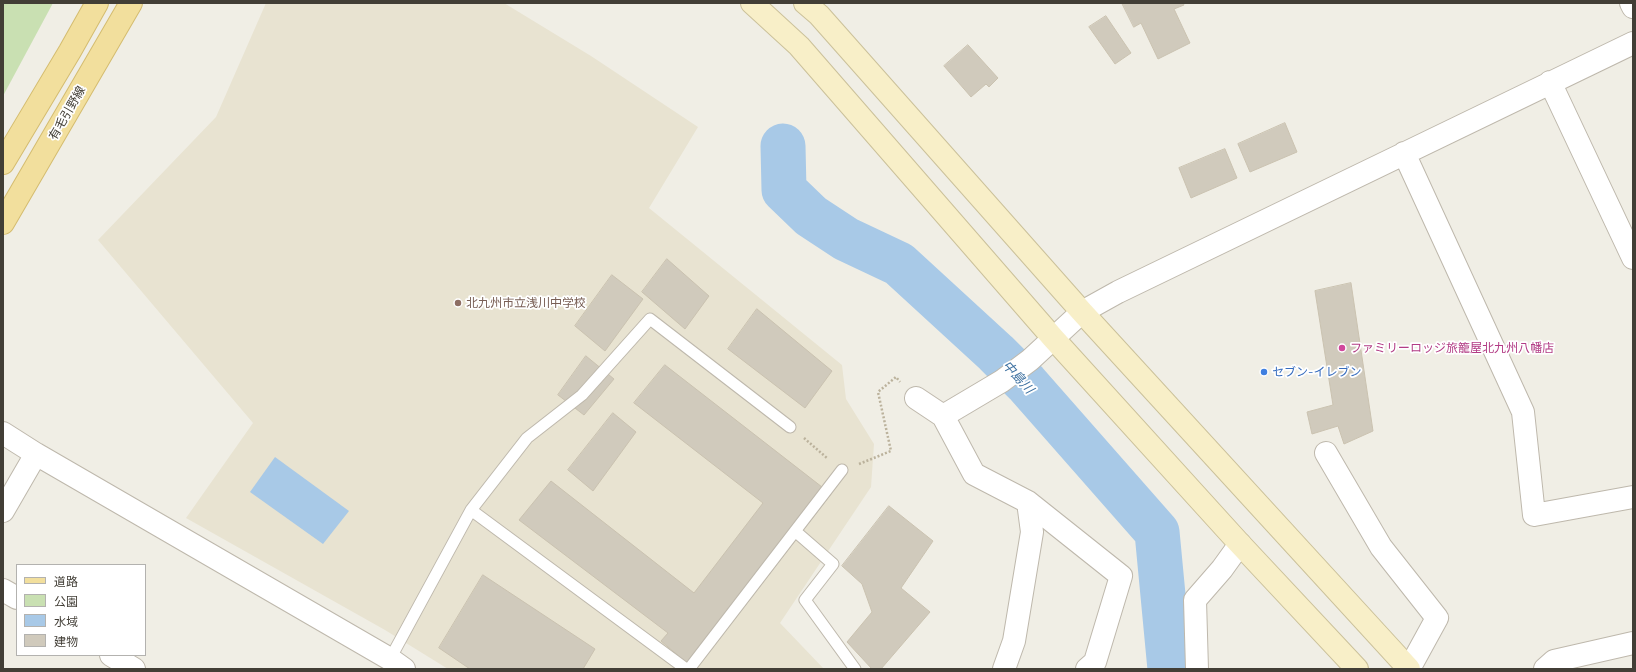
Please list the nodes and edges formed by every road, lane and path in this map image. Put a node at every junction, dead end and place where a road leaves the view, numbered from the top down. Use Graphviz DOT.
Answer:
graph roads {
  1 [pos="97,3"];
  2 [pos="131,3"];
  3 [pos="752,3"];
  4 [pos="1631,3"];
  5 [pos="816,7"];
  6 [pos="1633,7"];
  7 [pos="1633,42"];
  8 [pos="1550,82"];
  9 [pos="1404,153"];
  10 [pos="3,163"];
  11 [pos="3,223"];
  12 [pos="1633,258"];
  13 [pos="1082,312"];
  14 [pos="1053,338"];
  15 [pos="916,398"];
  16 [pos="943,416"];
  17 [pos="790,427"];
  18 [pos="3,433"];
  19 [pos="1326,453"];
  20 [pos="36,454"];
  21 [pos="842,470"];
  22 [pos="1633,497"];
  23 [pos="1028,502"];
  24 [pos="471,510"];
  25 [pos="3,511"];
  26 [pos="795,531"];
  27 [pos="1240,544"];
  28 [pos="3,590"];
  29 [pos="16,597"];
  30 [pos="1633,643"];
  31 [pos="113,656"];
  32 [pos="397,664"];
  33 [pos="134,669"];
  34 [pos="688,669"];
  35 [pos="855,669"];
  36 [pos="1004,669"];
  37 [pos="1087,669"];
  38 [pos="1197,669"];
  39 [pos="1357,669"];
  40 [pos="1409,669"];
  41 [pos="1544,669"];
  1 -- 10 [label="main road"];
  2 -- 11 [label="main road, 有毛引野線"];
  3 -- 14 [label="street"];
  4 -- 6 [label="street"];
  5 -- 13 [label="street"];
  7 -- 8 [label="street"];
  8 -- 9 [label="street"];
  8 -- 12 [label="street"];
  9 -- 13 [label="street"];
  9 -- 22 [label="street"];
  13 -- 14 [label="street"];
  13 -- 40 [label="street"];
  14 -- 16 [label="street"];
  14 -- 27 [label="street"];
  15 -- 16 [label="street"];
  15 -- 21 [label="path"];
  16 -- 23 [label="street"];
  17 -- 21 [label="path"];
  17 -- 24 [label="lane"];
  18 -- 20 [label="street"];
  19 -- 40 [label="street"];
  20 -- 25 [label="street"];
  20 -- 32 [label="street"];
  21 -- 26 [label="lane"];
  23 -- 36 [label="street"];
  23 -- 37 [label="street"];
  24 -- 32 [label="lane"];
  24 -- 34 [label="lane"];
  26 -- 34 [label="lane"];
  26 -- 35 [label="lane"];
  27 -- 38 [label="street"];
  27 -- 39 [label="street"];
  28 -- 29 [label="street"];
  30 -- 41 [label="street"];
  31 -- 33 [label="street"];
}
